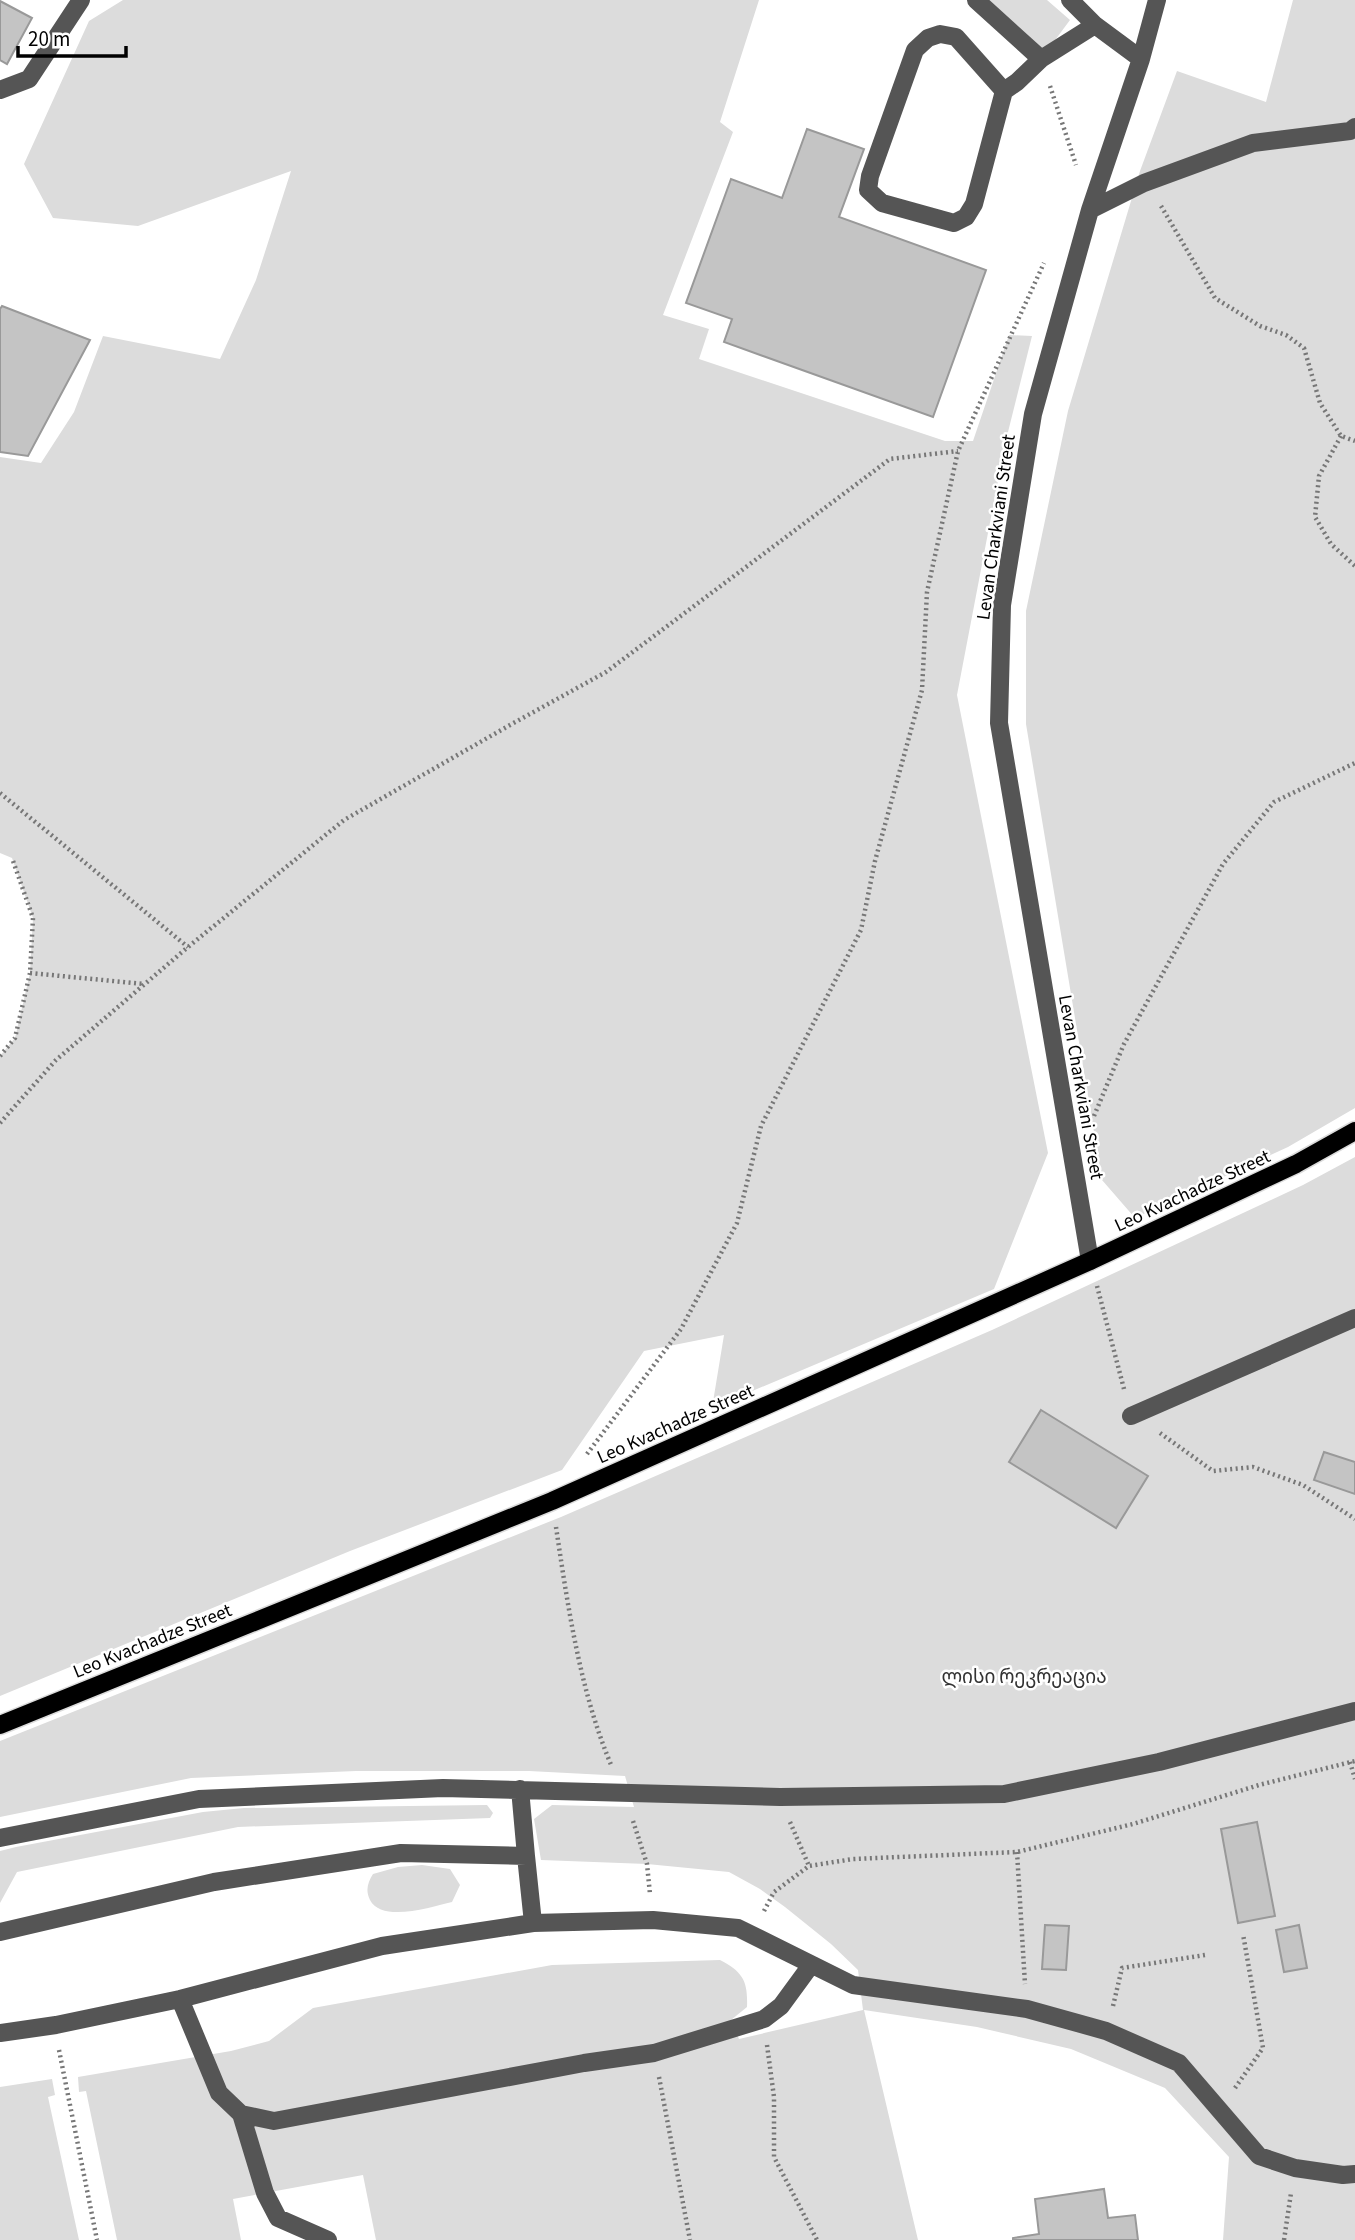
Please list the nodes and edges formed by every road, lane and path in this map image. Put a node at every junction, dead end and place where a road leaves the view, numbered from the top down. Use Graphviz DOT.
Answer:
graph roads {
  1 [pos="81,0"];
  2 [pos="976,0"];
  3 [pos="1070,0"];
  4 [pos="1157,0"];
  5 [pos="1095,25"];
  6 [pos="1041,59"];
  7 [pos="1141,59"];
  8 [pos="0,90"];
  9 [pos="1004,91"];
  10 [pos="1355,127"];
  11 [pos="1144,183"];
  12 [pos="1090,210"];
  13 [pos="1049,251"];
  14 [pos="1341,436"];
  15 [pos="1355,441"];
  16 [pos="958,451"];
  17 [pos="1355,566"];
  18 [pos="1355,763"];
  19 [pos="0,793"];
  20 [pos="12,858"];
  21 [pos="188,947"];
  22 [pos="30,973"];
  23 [pos="144,984"];
  24 [pos="0,1056"];
  25 [pos="1094,1117"];
  26 [pos="0,1123"];
  27 [pos="1355,1131"];
  28 [pos="1090,1261"];
  29 [pos="1355,1318"];
  30 [pos="1131,1416"];
  31 [pos="584,1458"];
  32 [pos="552,1501"];
  33 [pos="1355,1519"];
  34 [pos="1355,1711"];
  35 [pos="0,1725"];
  36 [pos="1352,1762"];
  37 [pos="1355,1779"];
  38 [pos="520,1789"];
  39 [pos="624,1793"];
  40 [pos="780,1797"];
  41 [pos="0,1838"];
  42 [pos="1017,1852"];
  43 [pos="526,1856"];
  44 [pos="647,1864"];
  45 [pos="809,1866"];
  46 [pos="533,1923"];
  47 [pos="746,1931"];
  48 [pos="0,1932"];
  49 [pos="1243,1934"];
  50 [pos="1205,1955"];
  51 [pos="811,1965"];
  52 [pos="180,1999"];
  53 [pos="1027,2009"];
  54 [pos="764,2019"];
  55 [pos="1106,2031"];
  56 [pos="0,2033"];
  57 [pos="654,2053"];
  58 [pos="62,2074"];
  59 [pos="1219,2110"];
  60 [pos="242,2114"];
  61 [pos="1294,2168"];
  62 [pos="1355,2174"];
  63 [pos="96,2240"];
  64 [pos="328,2240"];
  65 [pos="691,2240"];
  66 [pos="817,2240"];
  67 [pos="1284,2240"];
  1 -- 8 [label="street"];
  2 -- 6 [label="street"];
  3 -- 5 [label="street"];
  4 -- 7 [label="street, Levan Charkviani Street"];
  5 -- 6 [label="street"];
  5 -- 7 [label="street"];
  6 -- 9 [label="street"];
  6 -- 12 [label="path"];
  7 -- 12 [label="street, Levan Charkviani Street"];
  9 -- 9 [label="street"];
  10 -- 11 [label="street"];
  11 -- 12 [label="street"];
  11 -- 14 [label="path"];
  12 -- 28 [label="street, Levan Charkviani Street"];
  13 -- 16 [label="path"];
  14 -- 15 [label="path"];
  14 -- 17 [label="path"];
  16 -- 21 [label="path"];
  16 -- 31 [label="path"];
  18 -- 25 [label="path"];
  19 -- 21 [label="path"];
  20 -- 22 [label="path"];
  21 -- 23 [label="path"];
  22 -- 23 [label="path"];
  22 -- 24 [label="path"];
  23 -- 26 [label="path"];
  27 -- 28 [label="main road, Leo Kvachadze Street"];
  28 -- 30 [label="path"];
  28 -- 32 [label="main road, Leo Kvachadze Street"];
  29 -- 30 [label="street"];
  30 -- 33 [label="path"];
  32 -- 35 [label="main road, Leo Kvachadze Street"];
  32 -- 39 [label="path"];
  34 -- 40 [label="street"];
  36 -- 37 [label="path"];
  36 -- 42 [label="path"];
  38 -- 39 [label="street"];
  38 -- 41 [label="street"];
  38 -- 43 [label="street"];
  39 -- 40 [label="street"];
  39 -- 44 [label="path"];
  40 -- 45 [label="path"];
  42 -- 45 [label="path"];
  42 -- 53 [label="path"];
  43 -- 46 [label="street"];
  43 -- 48 [label="street"];
  45 -- 47 [label="path"];
  46 -- 47 [label="street"];
  46 -- 52 [label="street"];
  47 -- 51 [label="street"];
  49 -- 59 [label="path"];
  50 -- 55 [label="path"];
  51 -- 53 [label="street"];
  51 -- 54 [label="street"];
  52 -- 56 [label="street"];
  52 -- 60 [label="street"];
  53 -- 55 [label="street"];
  54 -- 57 [label="street"];
  54 -- 66 [label="path"];
  55 -- 59 [label="street"];
  57 -- 60 [label="street"];
  57 -- 65 [label="path"];
  58 -- 63 [label="path"];
  59 -- 61 [label="street"];
  60 -- 64 [label="street"];
  61 -- 62 [label="street"];
  61 -- 67 [label="path"];
}
